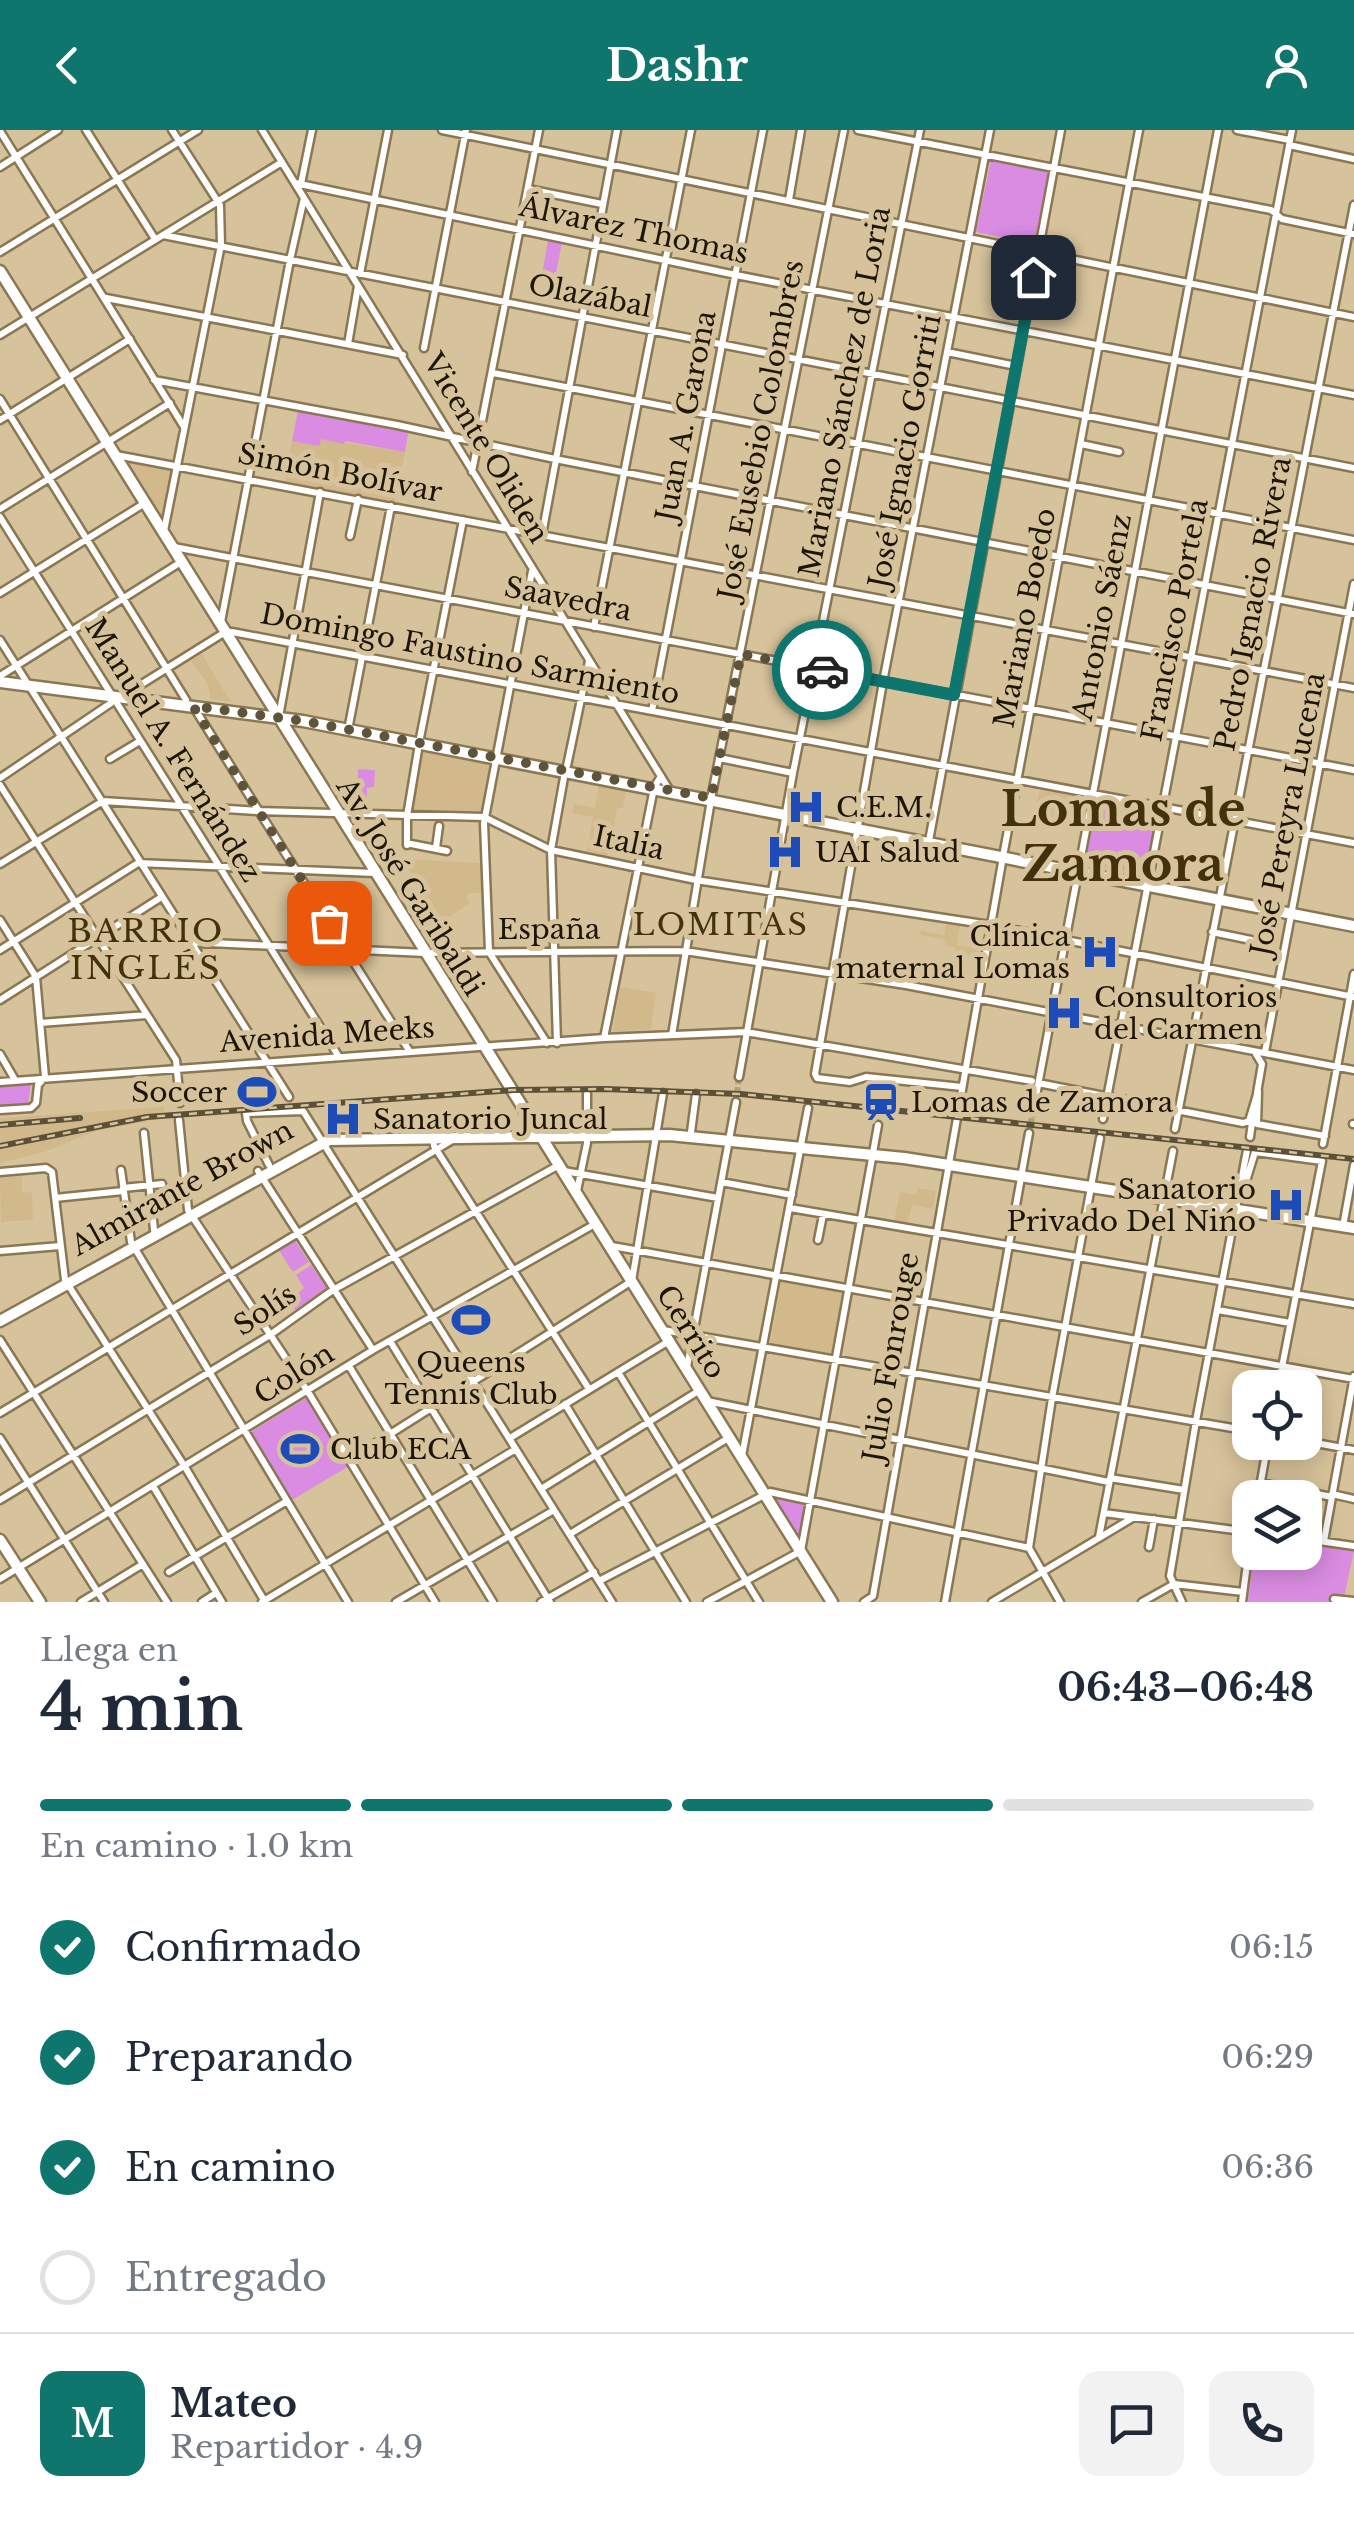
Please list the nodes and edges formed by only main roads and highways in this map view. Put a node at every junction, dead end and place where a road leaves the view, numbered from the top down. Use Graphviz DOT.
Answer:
graph roads {
  1 [pos="0,271"];
  2 [pos="0,678"];
  3 [pos="279,713"];
  4 [pos="419,740"];
  5 [pos="1354,923"];
  6 [pos="510,1086"];
  7 [pos="657,1132"];
  8 [pos="540,1134"];
  9 [pos="729,1138"];
  10 [pos="434,1141"];
  11 [pos="189,1212"];
  12 [pos="1350,1224"];
  13 [pos="132,1245"];
  14 [pos="0,1318"];
  15 [pos="0,1540"];
  16 [pos="40,1602"];
  17 [pos="832,1602"];
  1 -- 3 [label="main road, Av. José Garibaldi"];
  2 -- 3 [label="main road"];
  3 -- 4 [label="main road"];
  3 -- 4 [label="main road"];
  3 -- 6 [label="main road, Av. José Garibaldi"];
  4 -- 5 [label="main road"];
  6 -- 8 [label="main road, Cerrito"];
  7 -- 8 [label="main road, Almirante Brown"];
  7 -- 9 [label="main road, Almirante Brown"];
  7 -- 9 [label="main road, Almirante Brown"];
  8 -- 10 [label="main road, Almirante Brown"];
  8 -- 10 [label="main road, Almirante Brown"];
  8 -- 17 [label="main road, Cerrito"];
  9 -- 12 [label="main road, Almirante Brown"];
  10 -- 11 [label="main road, Almirante Brown"];
  11 -- 13 [label="main road, Almirante Brown"];
  11 -- 13 [label="main road, Almirante Brown"];
  13 -- 14 [label="main road, Almirante Brown"];
  15 -- 16 [label="main road"];
}
